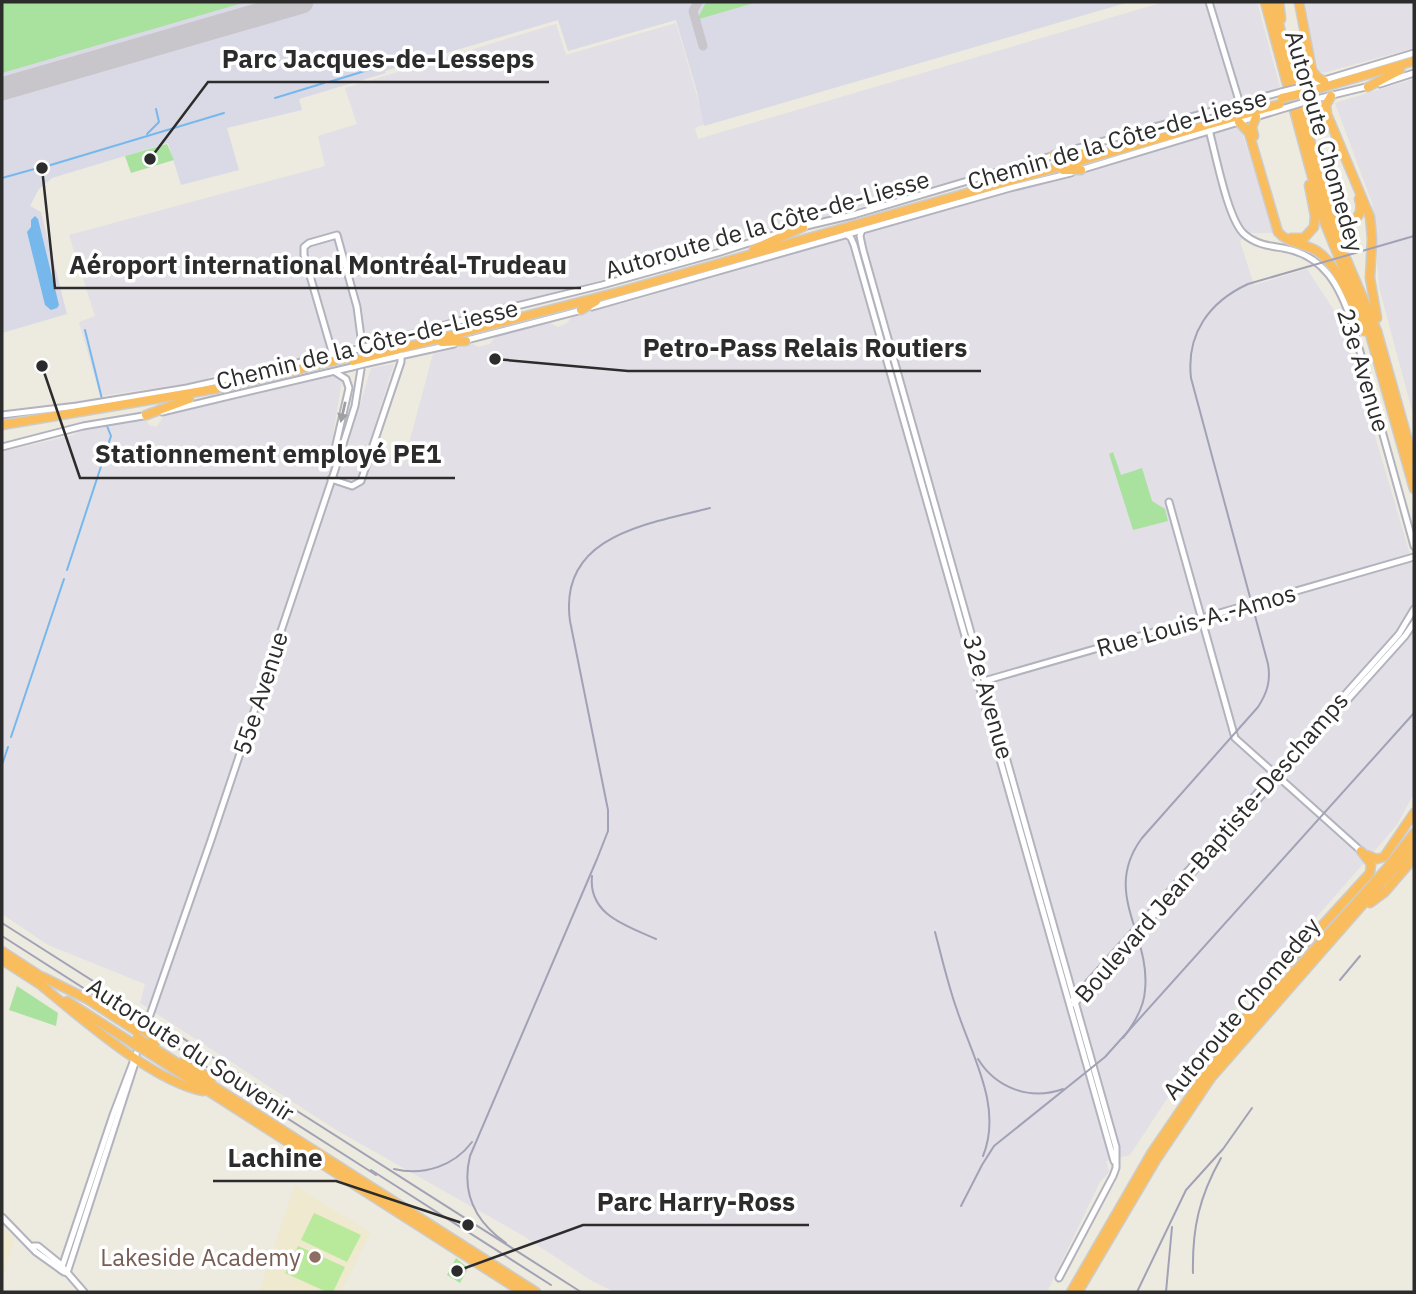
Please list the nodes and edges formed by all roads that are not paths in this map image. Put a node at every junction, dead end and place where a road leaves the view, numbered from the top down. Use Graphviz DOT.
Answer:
graph roads {
  1 [pos="1209,2"];
  2 [pos="1264,2"];
  3 [pos="1273,2"];
  4 [pos="1279,2"];
  5 [pos="1299,2"];
  6 [pos="1414,53"];
  7 [pos="1285,54"];
  8 [pos="1414,63"];
  9 [pos="1312,70"];
  10 [pos="1400,70"];
  11 [pos="1414,73"];
  12 [pos="1324,81"];
  13 [pos="1368,87"];
  14 [pos="1306,94"];
  15 [pos="1331,96"];
  16 [pos="1283,101"];
  17 [pos="1240,104"];
  18 [pos="1256,117"];
  19 [pos="1239,122"];
  20 [pos="1209,130"];
  21 [pos="1304,150"];
  22 [pos="1092,153"];
  23 [pos="1054,155"];
  24 [pos="1315,161"];
  25 [pos="1081,170"];
  26 [pos="1036,174"];
  27 [pos="803,227"];
  28 [pos="862,230"];
  29 [pos="846,234"];
  30 [pos="754,249"];
  31 [pos="661,277"];
  32 [pos="646,281"];
  33 [pos="621,291"];
  34 [pos="507,308"];
  35 [pos="581,310"];
  36 [pos="472,325"];
  37 [pos="881,326"];
  38 [pos="466,341"];
  39 [pos="422,343"];
  40 [pos="1383,348"];
  41 [pos="367,353"];
  42 [pos="333,355"];
  43 [pos="401,355"];
  44 [pos="353,359"];
  45 [pos="1380,366"];
  46 [pos="361,369"];
  47 [pos="335,372"];
  48 [pos="189,399"];
  49 [pos="146,415"];
  50 [pos="2,423"];
  51 [pos="2,447"];
  52 [pos="1414,462"];
  53 [pos="336,466"];
  54 [pos="331,479"];
  55 [pos="1414,489"];
  56 [pos="1169,502"];
  57 [pos="1414,546"];
  58 [pos="1414,557"];
  59 [pos="1414,609"];
  60 [pos="1202,619"];
  61 [pos="1414,623"];
  62 [pos="981,682"];
  63 [pos="1276,775"];
  64 [pos="1414,813"];
  65 [pos="1414,832"];
  66 [pos="1414,846"];
  67 [pos="1362,851"];
  68 [pos="1414,858"];
  69 [pos="1354,916"];
  70 [pos="2,951"];
  71 [pos="2,960"];
  72 [pos="43,982"];
  73 [pos="1074,1000"];
  74 [pos="1070,1009"];
  75 [pos="150,1015"];
  76 [pos="141,1040"];
  77 [pos="1086,1055"];
  78 [pos="135,1058"];
  79 [pos="1205,1074"];
  80 [pos="210,1092"];
  81 [pos="2,1217"];
  82 [pos="1099,1251"];
  83 [pos="64,1270"];
  84 [pos="1059,1278"];
  85 [pos="84,1292"];
  86 [pos="522,1292"];
  87 [pos="536,1292"];
  88 [pos="1068,1292"];
  89 [pos="1080,1292"];
  1 -- 17 [label="street"];
  2 -- 21 [label="highway, Autoroute Chomedey"];
  3 -- 7 [label="highway, Autoroute Chomedey"];
  4 -- 7 [label="highway"];
  5 -- 9 [label="highway"];
  6 -- 12 [label="street"];
  7 -- 24 [label="highway, Autoroute Chomedey"];
  8 -- 10 [label="highway, Autoroute de la Côte-de-Liesse"];
  8 -- 14 [label="highway, Autoroute de la Côte-de-Liesse"];
  9 -- 12 [label="highway"];
  9 -- 14 [label="highway"];
  10 -- 13 [label="highway"];
  10 -- 14 [label="highway, Autoroute de la Côte-de-Liesse"];
  11 -- 13 [label="street"];
  12 -- 14 [label="street"];
  13 -- 15 [label="street"];
  14 -- 15 [label="street"];
  14 -- 16 [label="highway, Autoroute de la Côte-de-Liesse, bridge"];
  14 -- 24 [label="highway"];
  15 -- 40 [label="highway"];
  16 -- 17 [label="street, Chemin de la Côte-de-Liesse"];
  16 -- 18 [label="street, Chemin de la Côte-de-Liesse"];
  16 -- 22 [label="highway, Autoroute de la Côte-de-Liesse"];
  16 -- 26 [label="highway, Autoroute de la Côte-de-Liesse"];
  17 -- 23 [label="street, Chemin de la Côte-de-Liesse"];
  18 -- 19 [label="street, Chemin de la Côte-de-Liesse"];
  18 -- 21 [label="highway"];
  19 -- 20 [label="street, Chemin de la Côte-de-Liesse"];
  19 -- 45 [label="highway"];
  20 -- 25 [label="street, Chemin de la Côte-de-Liesse"];
  20 -- 57 [label="street, 23e Avenue"];
  21 -- 45 [label="highway, Autoroute Chomedey"];
  22 -- 23 [label="highway"];
  22 -- 30 [label="highway, Autoroute de la Côte-de-Liesse"];
  23 -- 27 [label="street, Chemin de la Côte-de-Liesse"];
  24 -- 40 [label="highway, Autoroute Chomedey"];
  25 -- 26 [label="highway"];
  25 -- 28 [label="street, Chemin de la Côte-de-Liesse"];
  26 -- 31 [label="highway, Autoroute de la Côte-de-Liesse"];
  27 -- 30 [label="highway"];
  27 -- 31 [label="street, Chemin de la Côte-de-Liesse"];
  28 -- 29 [label="street, Chemin de la Côte-de-Liesse"];
  28 -- 37 [label="street, 32e Avenue"];
  29 -- 31 [label="street, Chemin de la Côte-de-Liesse"];
  29 -- 37 [label="street, 32e Avenue"];
  30 -- 31 [label="highway, Autoroute de la Côte-de-Liesse"];
  31 -- 32 [label="highway, Autoroute de la Côte-de-Liesse"];
  32 -- 33 [label="highway, Autoroute de la Côte-de-Liesse"];
  32 -- 34 [label="street, Chemin de la Côte-de-Liesse"];
  32 -- 35 [label="street, Chemin de la Côte-de-Liesse"];
  32 -- 36 [label="highway, Autoroute de la Côte-de-Liesse"];
  33 -- 35 [label="highway"];
  33 -- 39 [label="highway, Autoroute de la Côte-de-Liesse"];
  34 -- 36 [label="highway"];
  34 -- 41 [label="street, Chemin de la Côte-de-Liesse"];
  35 -- 38 [label="street, Chemin de la Côte-de-Liesse"];
  36 -- 41 [label="highway, Autoroute de la Côte-de-Liesse"];
  37 -- 62 [label="street, 32e Avenue"];
  38 -- 39 [label="highway"];
  38 -- 43 [label="street, Chemin de la Côte-de-Liesse"];
  39 -- 41 [label="highway, Autoroute de la Côte-de-Liesse"];
  40 -- 52 [label="highway, Autoroute Chomedey"];
  41 -- 42 [label="street"];
  41 -- 43 [label="street, Chemin de la Côte-de-Liesse"];
  41 -- 44 [label="highway, Autoroute de la Côte-de-Liesse, bridge"];
  42 -- 44 [label="street, Chemin de la Côte-de-Liesse"];
  42 -- 50 [label="street, Chemin de la Côte-de-Liesse"];
  43 -- 54 [label="street"];
  44 -- 47 [label="street, Chemin de la Côte-de-Liesse"];
  44 -- 48 [label="highway, Autoroute de la Côte-de-Liesse"];
  44 -- 50 [label="highway, Autoroute de la Côte-de-Liesse"];
  45 -- 55 [label="highway, Autoroute Chomedey"];
  46 -- 53 [label="street, 55e Avenue"];
  47 -- 49 [label="street, Chemin de la Côte-de-Liesse"];
  47 -- 53 [label="street, one-way"];
  48 -- 49 [label="highway"];
  48 -- 50 [label="highway, Autoroute de la Côte-de-Liesse"];
  49 -- 51 [label="street, Chemin de la Côte-de-Liesse"];
  53 -- 54 [label="street, 55e Avenue"];
  54 -- 75 [label="street, 55e Avenue"];
  56 -- 60 [label="street"];
  58 -- 60 [label="street, Rue Louis-A.-Amos"];
  59 -- 63 [label="street, Boulevard Jean-Baptiste-Deschamps"];
  60 -- 62 [label="street, Rue Louis-A.-Amos"];
  60 -- 63 [label="street"];
  61 -- 63 [label="street, Boulevard Jean-Baptiste-Deschamps"];
  62 -- 73 [label="street, 32e Avenue"];
  62 -- 74 [label="street, 32e Avenue"];
  63 -- 67 [label="street"];
  63 -- 73 [label="street, Boulevard Jean-Baptiste-Deschamps"];
  64 -- 67 [label="highway"];
  65 -- 79 [label="highway, Autoroute Chomedey"];
  66 -- 69 [label="highway, Autoroute Chomedey"];
  67 -- 79 [label="highway"];
  68 -- 69 [label="highway"];
  69 -- 82 [label="highway, Autoroute Chomedey"];
  70 -- 72 [label="highway, Autoroute du Souvenir"];
  71 -- 72 [label="highway, Autoroute du Souvenir"];
  72 -- 76 [label="highway, Autoroute du Souvenir"];
  72 -- 78 [label="highway"];
  73 -- 74 [label="street, Boulevard Jean-Baptiste-Deschamps"];
  73 -- 77 [label="street, 32e Avenue"];
  74 -- 77 [label="street, 32e Avenue"];
  76 -- 78 [label="street"];
  76 -- 80 [label="highway, Autoroute du Souvenir"];
  76 -- 87 [label="highway, Autoroute du Souvenir"];
  77 -- 84 [label="street, 32e Avenue"];
  78 -- 80 [label="highway"];
  78 -- 83 [label="street"];
  79 -- 82 [label="highway, Autoroute Chomedey"];
  80 -- 86 [label="highway, Autoroute du Souvenir"];
  81 -- 83 [label="street"];
  82 -- 88 [label="highway"];
  82 -- 89 [label="highway"];
  83 -- 85 [label="street"];
}
